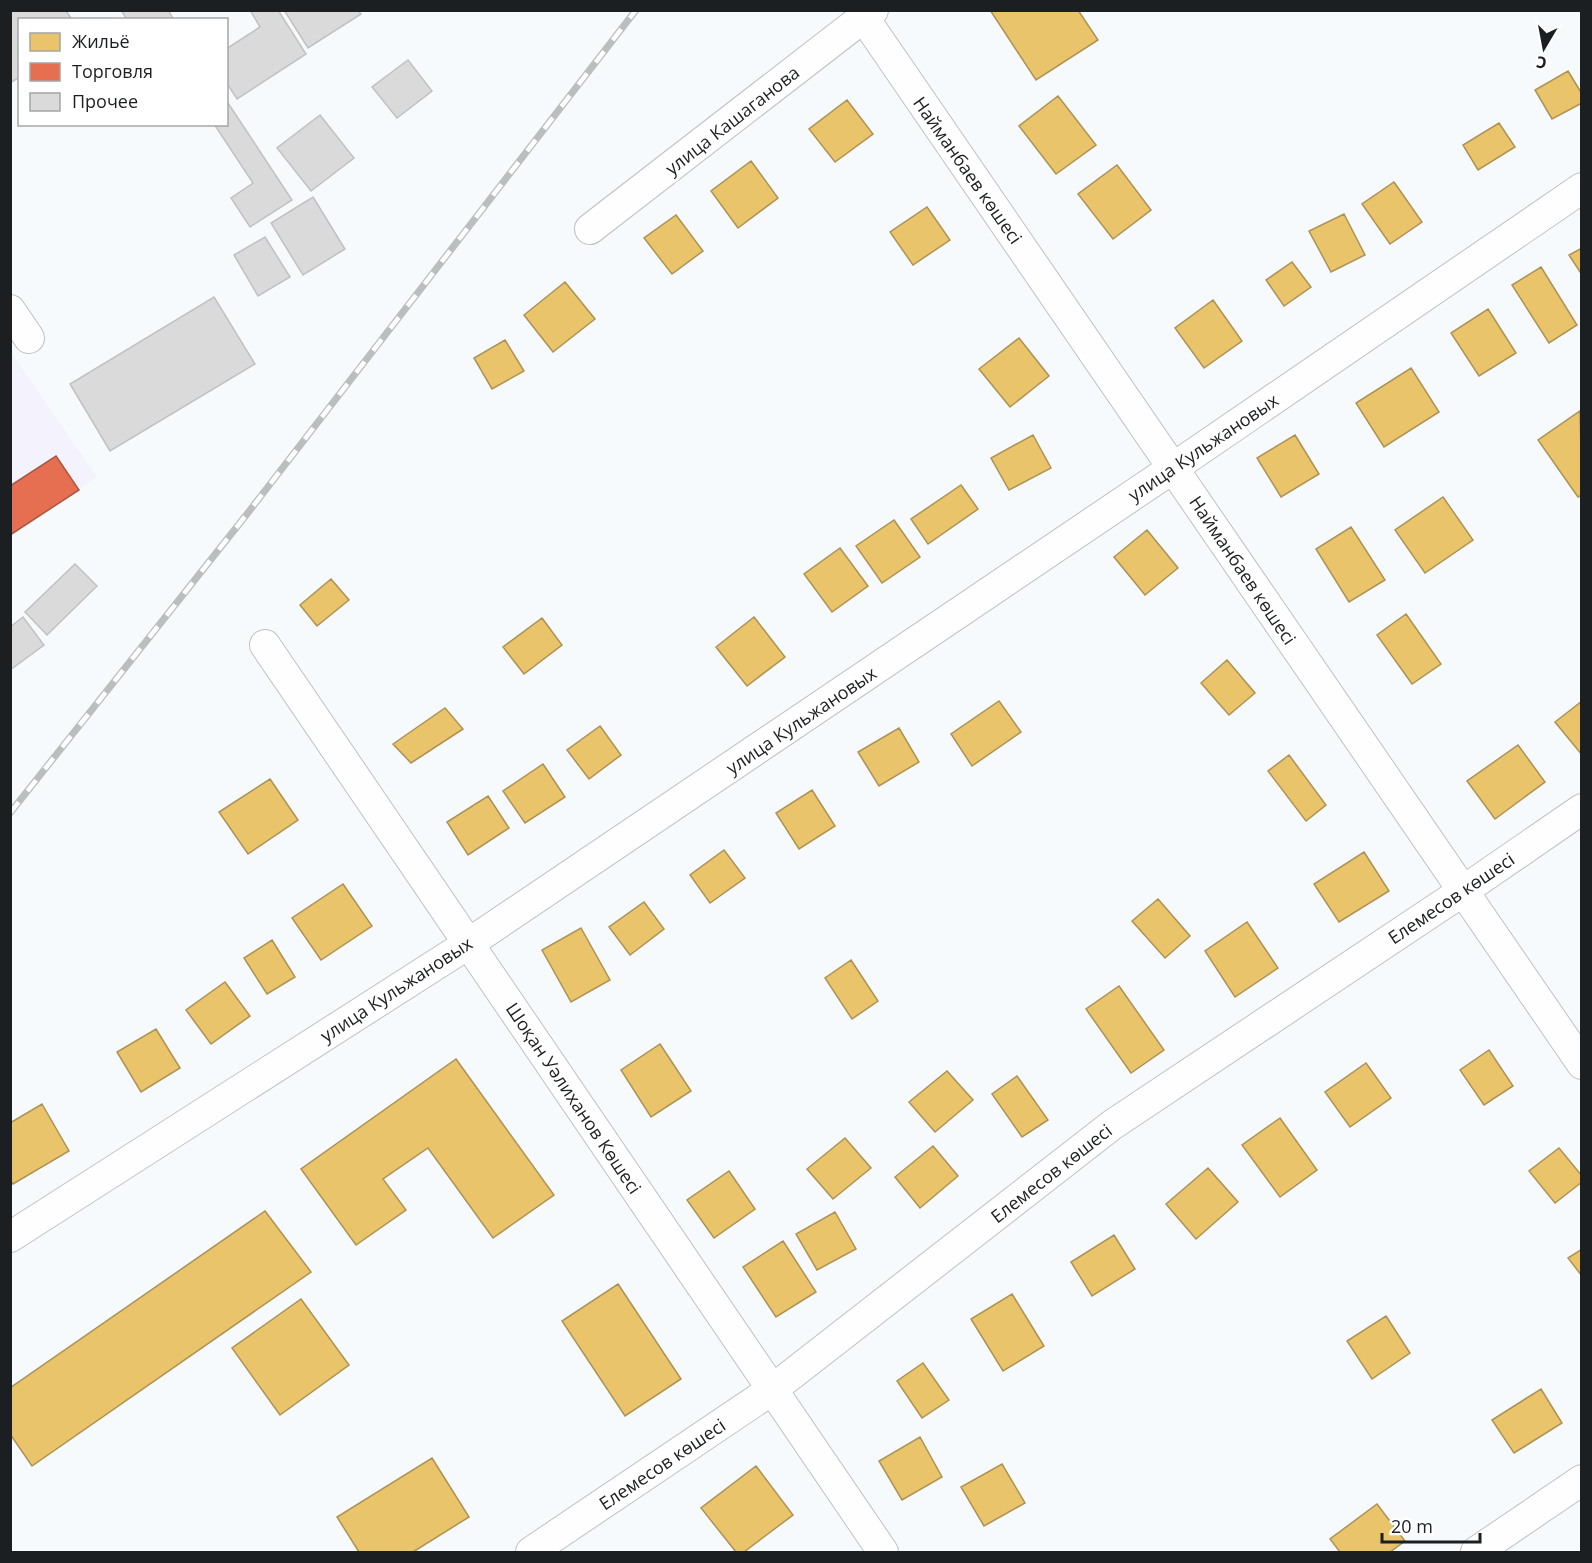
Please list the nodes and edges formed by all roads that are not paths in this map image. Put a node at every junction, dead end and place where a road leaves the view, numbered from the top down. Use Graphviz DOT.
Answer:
graph roads {
  1 [pos="869,14"];
  2 [pos="1581,188"];
  3 [pos="590,229"];
  4 [pos="10,310"];
  5 [pos="29,338"];
  6 [pos="1173,468"];
  7 [pos="264,645"];
  8 [pos="1581,809"];
  9 [pos="1463,891"];
  10 [pos="468,944"];
  11 [pos="1581,1064"];
  12 [pos="10,1237"];
  13 [pos="773,1389"];
  14 [pos="1581,1480"];
  15 [pos="531,1552"];
  16 [pos="883,1552"];
  17 [pos="1476,1552"];
  1 -- 3 [label="street, улица Кашаганова"];
  1 -- 6 [label="street, Найманбаев көшесі"];
  2 -- 6 [label="street, улица Кульжановых"];
  4 -- 5 [label="street"];
  6 -- 9 [label="street, Найманбаев көшесі"];
  6 -- 10 [label="street, улица Кульжановых"];
  7 -- 10 [label="street, Шоқан Уәлиханов Көшесі"];
  8 -- 9 [label="street, Елемесов көшесі"];
  9 -- 11 [label="street, Найманбаев көшесі"];
  9 -- 13 [label="street, Елемесов көшесі"];
  10 -- 12 [label="street, улица Кульжановых"];
  10 -- 13 [label="street, Шоқан Уәлиханов Көшесі"];
  13 -- 15 [label="street, Елемесов көшесі"];
  13 -- 16 [label="street, Шоқан Уәлиханов Көшесі"];
  14 -- 17 [label="street"];
}
